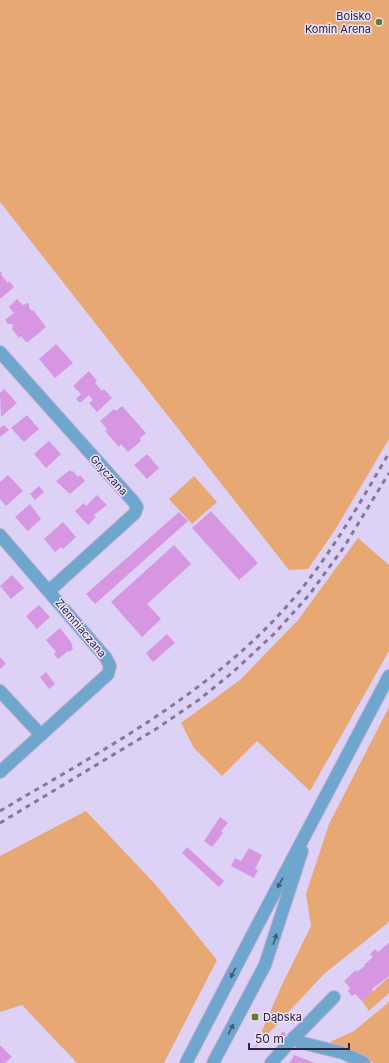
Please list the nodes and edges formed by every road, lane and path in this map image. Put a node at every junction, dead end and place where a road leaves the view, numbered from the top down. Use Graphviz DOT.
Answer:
graph roads {
  1 [pos="0,352"];
  2 [pos="0,535"];
  3 [pos="49,591"];
  4 [pos="389,676"];
  5 [pos="0,691"];
  6 [pos="41,735"];
  7 [pos="0,772"];
  8 [pos="311,824"];
  9 [pos="334,997"];
  10 [pos="294,1037"];
  11 [pos="186,1063"];
  12 [pos="213,1063"];
  13 [pos="271,1063"];
  14 [pos="364,1063"];
  1 -- 3 [label="street, Gryczana"];
  2 -- 3 [label="street, Ziemniaczana"];
  3 -- 6 [label="street, Ziemniaczana"];
  4 -- 8 [label="street"];
  5 -- 6 [label="street"];
  6 -- 7 [label="street, Ziemniaczana"];
  8 -- 11 [label="street, one-way"];
  12 -- 8 [label="street, one-way"];
  9 -- 10 [label="street"];
  10 -- 13 [label="street"];
  10 -- 14 [label="street"];
}
